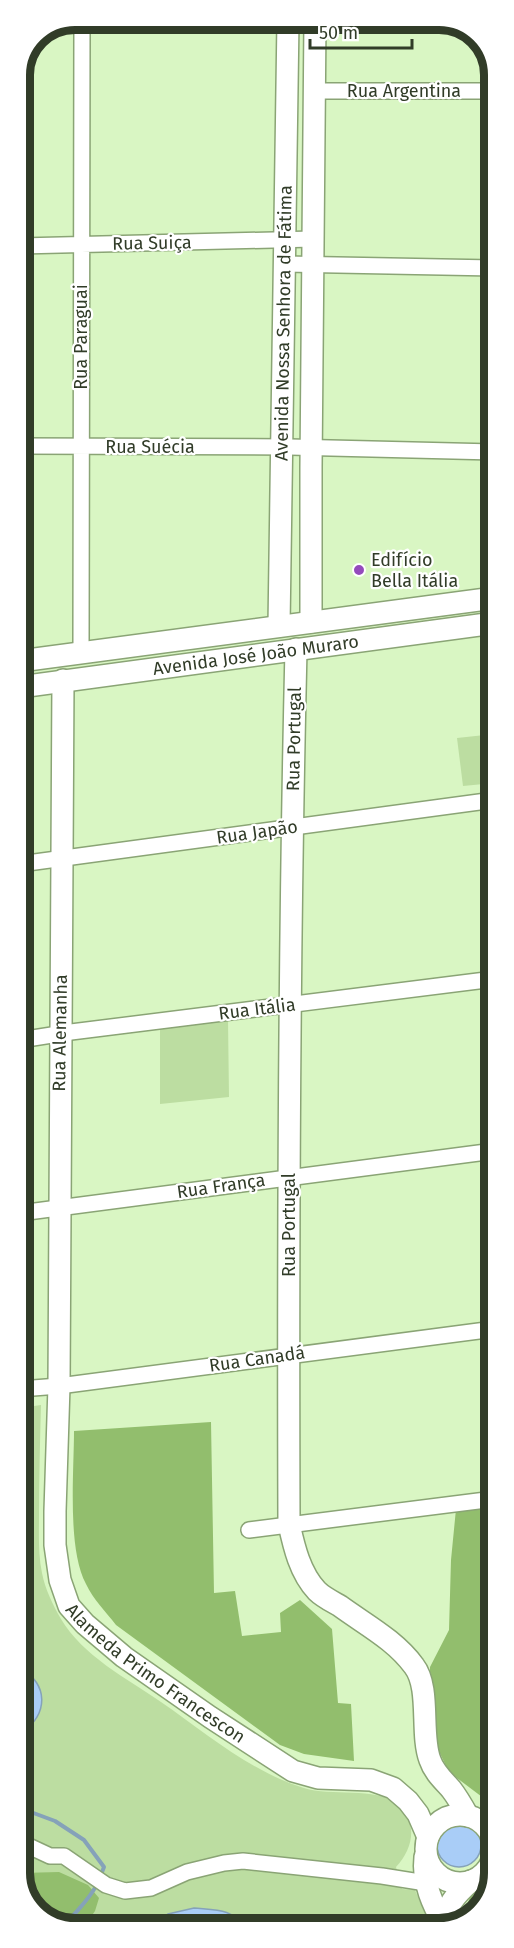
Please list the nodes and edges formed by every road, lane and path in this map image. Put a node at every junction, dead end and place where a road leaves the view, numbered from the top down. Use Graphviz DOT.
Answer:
graph roads {
  1 [pos="76,30"];
  2 [pos="288,30"];
  3 [pos="315,30"];
  4 [pos="484,91"];
  5 [pos="314,92"];
  6 [pos="313,239"];
  7 [pos="285,240"];
  8 [pos="81,245"];
  9 [pos="30,246"];
  10 [pos="285,264"];
  11 [pos="313,264"];
  12 [pos="484,268"];
  13 [pos="30,446"];
  14 [pos="81,446"];
  15 [pos="281,447"];
  16 [pos="311,447"];
  17 [pos="484,452"];
  18 [pos="484,599"];
  19 [pos="412,609"];
  20 [pos="311,622"];
  21 [pos="484,624"];
  22 [pos="279,626"];
  23 [pos="320,646"];
  24 [pos="296,650"];
  25 [pos="81,653"];
  26 [pos="30,660"];
  27 [pos="63,680"];
  28 [pos="30,685"];
  29 [pos="484,801"];
  30 [pos="292,827"];
  31 [pos="62,858"];
  32 [pos="30,863"];
  33 [pos="484,980"];
  34 [pos="292,1005"];
  35 [pos="60,1034"];
  36 [pos="30,1038"];
  37 [pos="484,1152"];
  38 [pos="289,1177"];
  39 [pos="59,1208"];
  40 [pos="30,1212"];
  41 [pos="484,1330"];
  42 [pos="288,1355"];
  43 [pos="59,1386"];
  44 [pos="30,1388"];
  45 [pos="484,1500"];
  46 [pos="289,1524"];
  47 [pos="249,1530"];
  48 [pos="468,1816"];
  49 [pos="484,1826"];
  50 [pos="30,1846"];
  51 [pos="426,1860"];
  52 [pos="484,1872"];
  53 [pos="471,1881"];
  54 [pos="447,1917"];
  55 [pos="440,1918"];
  1 -- 8 [label="street, Rua Paraguai"];
  2 -- 7 [label="street, Avenida Nossa Senhora de Fátima"];
  3 -- 5 [label="street, Avenida Nossa Senhora de Fátima"];
  4 -- 5 [label="street, Rua Argentina"];
  5 -- 6 [label="street, Avenida Nossa Senhora de Fátima"];
  6 -- 7 [label="street, Rua Suiça"];
  6 -- 11 [label="street, Avenida Nossa Senhora de Fátima"];
  7 -- 8 [label="street, Rua Suiça"];
  7 -- 10 [label="street, Avenida Nossa Senhora de Fátima"];
  8 -- 9 [label="street, Rua Suiça"];
  8 -- 14 [label="street, Rua Paraguai"];
  10 -- 11 [label="street"];
  10 -- 15 [label="street, Avenida Nossa Senhora de Fátima"];
  11 -- 12 [label="street"];
  11 -- 16 [label="street, Avenida Nossa Senhora de Fátima"];
  13 -- 14 [label="street, Rua Suécia"];
  14 -- 15 [label="street, Rua Suécia"];
  14 -- 25 [label="street, Rua Paraguai"];
  15 -- 16 [label="street, Rua Suécia"];
  15 -- 22 [label="street, Avenida Nossa Senhora de Fátima"];
  16 -- 17 [label="street"];
  16 -- 20 [label="street, Avenida Nossa Senhora de Fátima"];
  18 -- 19 [label="street, Avenida José João Muraro"];
  19 -- 20 [label="street, Avenida José João Muraro"];
  19 -- 23 [label="street"];
  20 -- 22 [label="street, Avenida José João Muraro"];
  21 -- 23 [label="street, Avenida José João Muraro"];
  22 -- 25 [label="street, Avenida José João Muraro"];
  23 -- 24 [label="street, Avenida José João Muraro"];
  24 -- 27 [label="street, Avenida José João Muraro"];
  24 -- 30 [label="street, Rua Portugal"];
  25 -- 26 [label="street, Avenida José João Muraro"];
  27 -- 28 [label="street, Avenida José João Muraro"];
  27 -- 31 [label="street, Rua Alemanha"];
  29 -- 30 [label="street, Rua Japão"];
  30 -- 31 [label="street, Rua Japão"];
  30 -- 34 [label="street, Rua Portugal"];
  31 -- 32 [label="street, Rua Japão"];
  31 -- 35 [label="street, Rua Alemanha"];
  33 -- 34 [label="street, Rua Itália"];
  34 -- 35 [label="street, Rua Itália"];
  34 -- 38 [label="street, Rua Portugal"];
  35 -- 36 [label="street, Rua Itália"];
  35 -- 39 [label="street, Rua Alemanha"];
  37 -- 38 [label="street, Rua França"];
  38 -- 39 [label="street, Rua França"];
  38 -- 42 [label="street, Rua Portugal"];
  39 -- 40 [label="street, Rua França"];
  39 -- 43 [label="street, Rua Alemanha"];
  41 -- 42 [label="street, Rua Canadá"];
  42 -- 43 [label="street, Rua Canadá"];
  42 -- 46 [label="street, Rua Portugal"];
  43 -- 44 [label="street, Rua Canadá"];
  43 -- 51 [label="street, Alameda Primo Francescon"];
  45 -- 46 [label="street"];
  46 -- 47 [label="street"];
  46 -- 48 [label="street, Rua Portugal"];
  48 -- 49 [label="street"];
  48 -- 51 [label="street"];
  50 -- 51 [label="street"];
  51 -- 53 [label="street"];
  51 -- 55 [label="street"];
  52 -- 53 [label="street"];
  53 -- 54 [label="street"];
}
